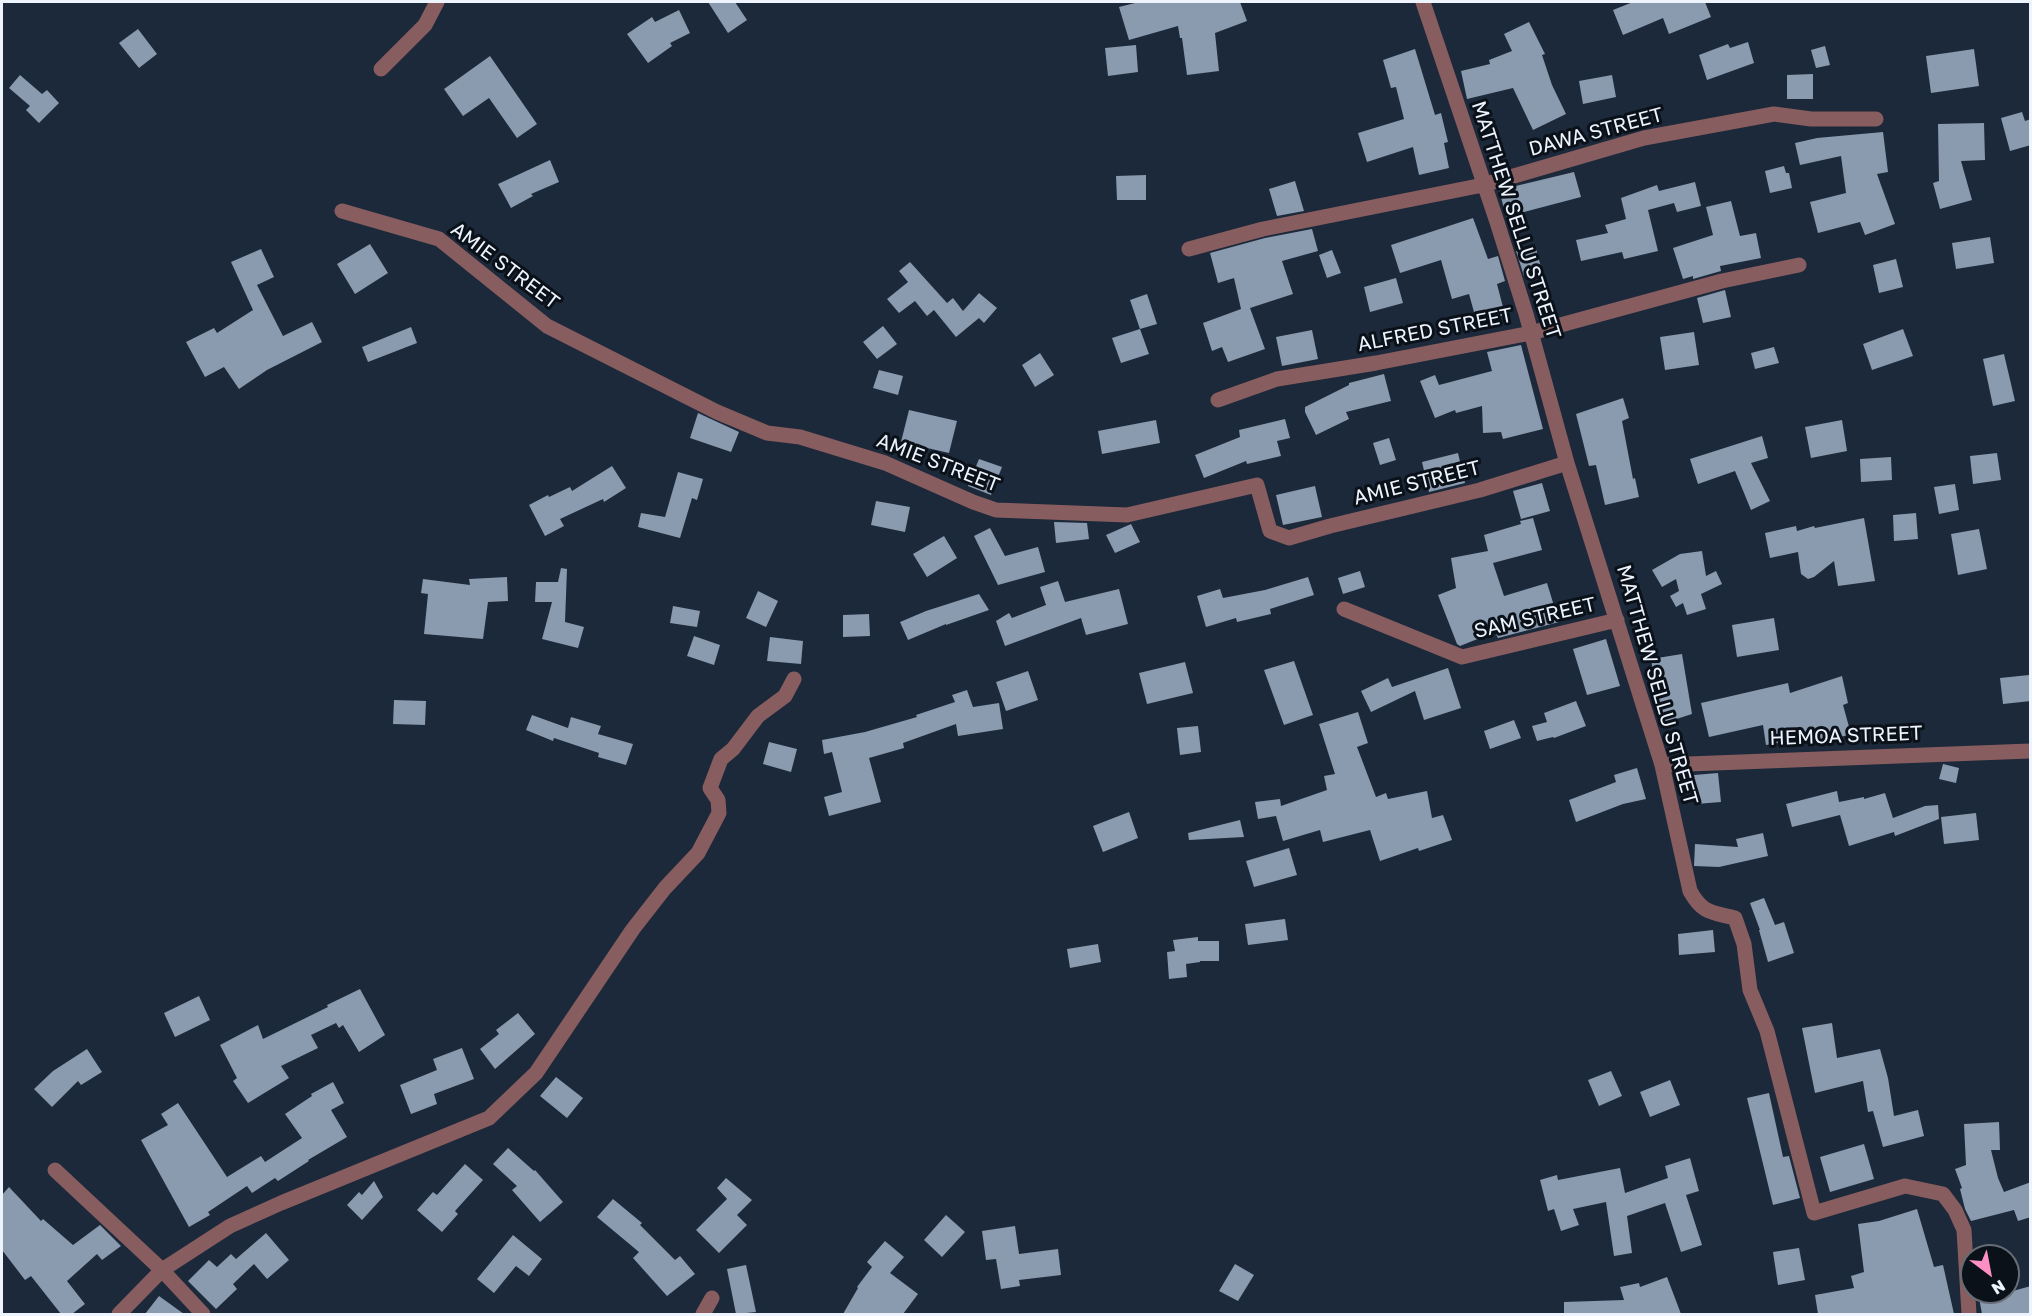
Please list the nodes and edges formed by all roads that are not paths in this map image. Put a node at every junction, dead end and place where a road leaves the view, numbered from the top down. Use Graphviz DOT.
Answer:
graph roads {
  1 [pos="437,2"];
  2 [pos="1423,2"];
  3 [pos="381,69"];
  4 [pos="1876,120"];
  5 [pos="1484,184"];
  6 [pos="342,211"];
  7 [pos="1189,249"];
  8 [pos="1799,266"];
  9 [pos="1531,333"];
  10 [pos="1218,400"];
  11 [pos="1568,463"];
  12 [pos="1344,609"];
  13 [pos="1617,620"];
  14 [pos="794,679"];
  15 [pos="2031,751"];
  16 [pos="1662,765"];
  17 [pos="55,1170"];
  18 [pos="162,1270"];
  19 [pos="712,1298"];
  20 [pos="119,1314"];
  21 [pos="203,1314"];
  22 [pos="703,1314"];
  23 [pos="1969,1314"];
  1 -- 3 [label="street"];
  2 -- 5 [label="street, MATTHEW SELLU STREET"];
  4 -- 5 [label="street, DAWA STREET"];
  5 -- 7 [label="street, DAWA STREET"];
  5 -- 9 [label="street, MATTHEW SELLU STREET"];
  6 -- 11 [label="street, AMIE STREET"];
  8 -- 9 [label="street, ALFRED STREET"];
  9 -- 10 [label="street, ALFRED STREET"];
  9 -- 11 [label="street, MATTHEW SELLU STREET"];
  11 -- 13 [label="street, MATTHEW SELLU STREET"];
  12 -- 13 [label="street, SAM STREET"];
  13 -- 16 [label="street, MATTHEW SELLU STREET"];
  14 -- 18 [label="street"];
  15 -- 16 [label="street, HEMOA STREET"];
  16 -- 23 [label="street, MATTHEW SELLU STREET"];
  17 -- 18 [label="street"];
  18 -- 20 [label="street"];
  18 -- 21 [label="street"];
  19 -- 22 [label="street"];
}
